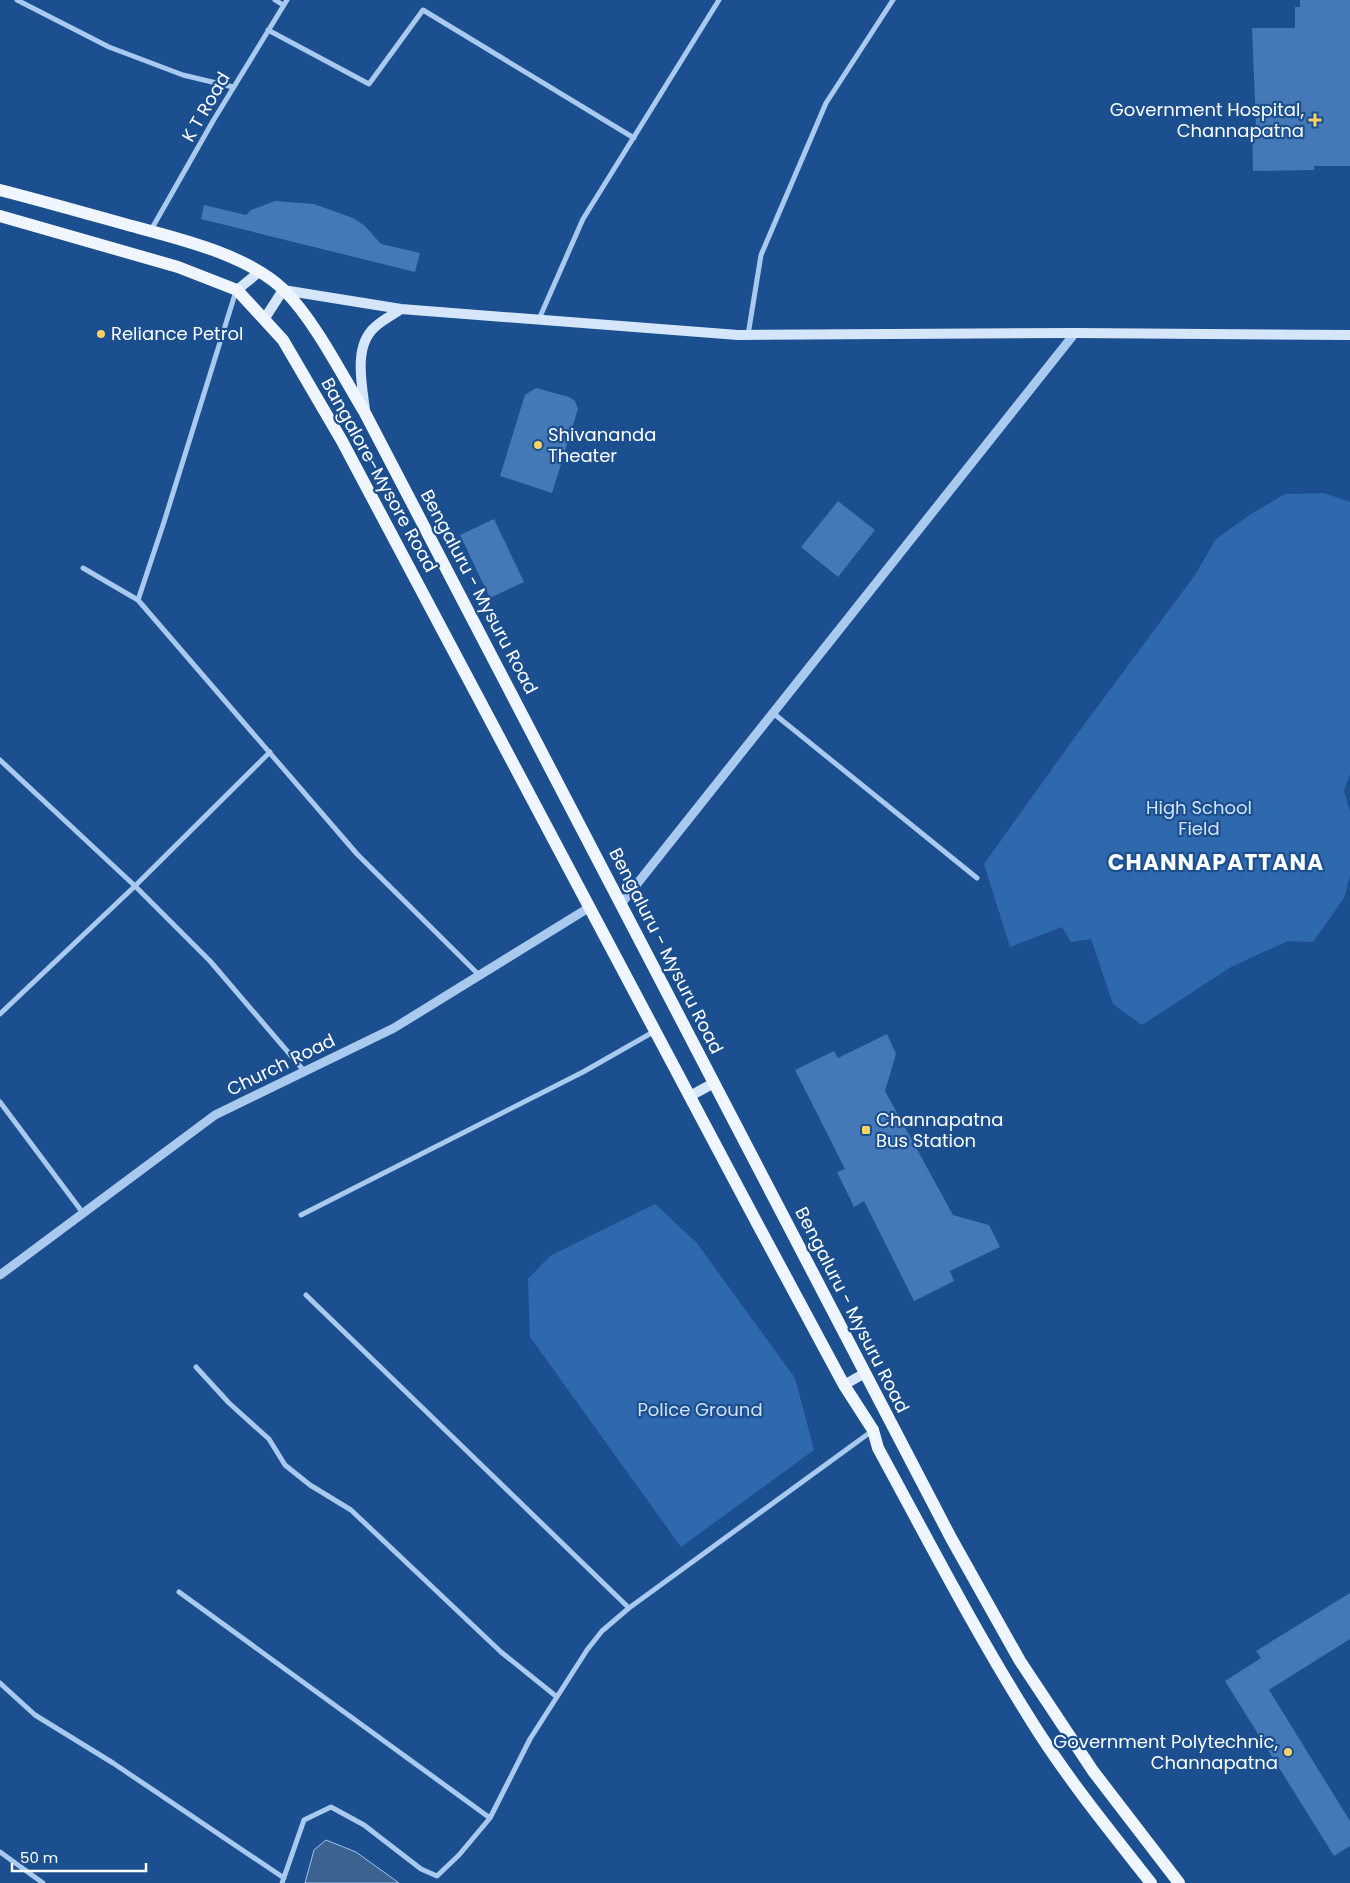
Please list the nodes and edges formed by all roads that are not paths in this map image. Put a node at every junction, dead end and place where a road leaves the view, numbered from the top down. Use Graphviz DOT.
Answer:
graph roads {
  1 [pos="17,0"];
  2 [pos="275,0"];
  3 [pos="287,0"];
  4 [pos="720,0"];
  5 [pos="893,0"];
  6 [pos="283,6"];
  7 [pos="268,30"];
  8 [pos="233,87"];
  9 [pos="634,138"];
  10 [pos="0,190"];
  11 [pos="0,216"];
  12 [pos="151,230"];
  13 [pos="259,272"];
  14 [pos="237,290"];
  15 [pos="283,290"];
  16 [pos="401,309"];
  17 [pos="265,318"];
  18 [pos="539,320"];
  19 [pos="1075,333"];
  20 [pos="748,335"];
  21 [pos="1350,335"];
  22 [pos="365,412"];
  23 [pos="84,568"];
  24 [pos="138,600"];
  25 [pos="773,713"];
  26 [pos="270,752"];
  27 [pos="0,760"];
  28 [pos="977,878"];
  29 [pos="136,886"];
  30 [pos="621,904"];
  31 [pos="590,907"];
  32 [pos="480,976"];
  33 [pos="0,1014"];
  34 [pos="656,1030"];
  35 [pos="305,1072"];
  36 [pos="714,1083"];
  37 [pos="690,1096"];
  38 [pos="0,1102"];
  39 [pos="83,1213"];
  40 [pos="301,1215"];
  41 [pos="0,1274"];
  42 [pos="306,1295"];
  43 [pos="196,1367"];
  44 [pos="865,1373"];
  45 [pos="844,1385"];
  46 [pos="873,1430"];
  47 [pos="179,1592"];
  48 [pos="630,1608"];
  49 [pos="0,1683"];
  50 [pos="557,1697"];
  51 [pos="490,1818"];
  52 [pos="0,1852"];
  53 [pos="283,1880"];
  54 [pos="43,1883"];
  55 [pos="1151,1883"];
  56 [pos="1179,1883"];
  1 -- 8 [label="street"];
  2 -- 6 [label="street"];
  3 -- 6 [label="street, K T Road"];
  4 -- 9 [label="street"];
  5 -- 20 [label="street"];
  6 -- 7 [label="street, K T Road"];
  7 -- 8 [label="street, K T Road"];
  7 -- 9 [label="street"];
  8 -- 12 [label="street, K T Road"];
  9 -- 18 [label="street"];
  10 -- 12 [label="main road, Bengaluru - Mysuru Road"];
  11 -- 14 [label="main road, Bangalore-Mysore Road"];
  12 -- 13 [label="main road, Bengaluru - Mysuru Road"];
  13 -- 14 [label="main road"];
  13 -- 15 [label="main road, Bengaluru - Mysuru Road"];
  14 -- 17 [label="main road, Bangalore-Mysore Road"];
  14 -- 24 [label="street"];
  15 -- 16 [label="main road"];
  15 -- 17 [label="main road"];
  15 -- 22 [label="main road, Bengaluru - Mysuru Road"];
  16 -- 18 [label="main road"];
  16 -- 22 [label="main road"];
  17 -- 31 [label="main road, Bangalore-Mysore Road"];
  18 -- 20 [label="main road"];
  19 -- 20 [label="main road"];
  19 -- 21 [label="main road"];
  19 -- 25 [label="street"];
  22 -- 30 [label="main road, Bengaluru - Mysuru Road"];
  23 -- 24 [label="street"];
  24 -- 26 [label="street"];
  25 -- 28 [label="street"];
  25 -- 30 [label="street"];
  26 -- 29 [label="street"];
  26 -- 32 [label="street"];
  27 -- 29 [label="street"];
  29 -- 33 [label="street"];
  29 -- 35 [label="street"];
  30 -- 36 [label="main road, Bengaluru - Mysuru Road"];
  31 -- 32 [label="street, Church Road"];
  31 -- 34 [label="main road, Bengaluru - Mysuru Road"];
  32 -- 35 [label="street, Church Road"];
  34 -- 37 [label="main road, Bengaluru - Mysuru Road"];
  34 -- 40 [label="street"];
  35 -- 39 [label="street, Church Road"];
  36 -- 37 [label="main road"];
  36 -- 44 [label="main road, Bengaluru - Mysuru Road"];
  37 -- 45 [label="main road, Bengaluru - Mysuru Road"];
  38 -- 39 [label="street"];
  39 -- 41 [label="street, Church Road"];
  42 -- 48 [label="street"];
  43 -- 50 [label="street"];
  44 -- 45 [label="main road"];
  44 -- 56 [label="main road, Bengaluru - Mysuru Road"];
  45 -- 46 [label="main road, Bengaluru - Mysuru Road"];
  46 -- 48 [label="street"];
  46 -- 55 [label="main road, Bengaluru - Mysuru Road"];
  47 -- 51 [label="street"];
  48 -- 50 [label="street"];
  49 -- 53 [label="street"];
  50 -- 51 [label="street"];
  51 -- 53 [label="street"];
  52 -- 54 [label="street"];
}
